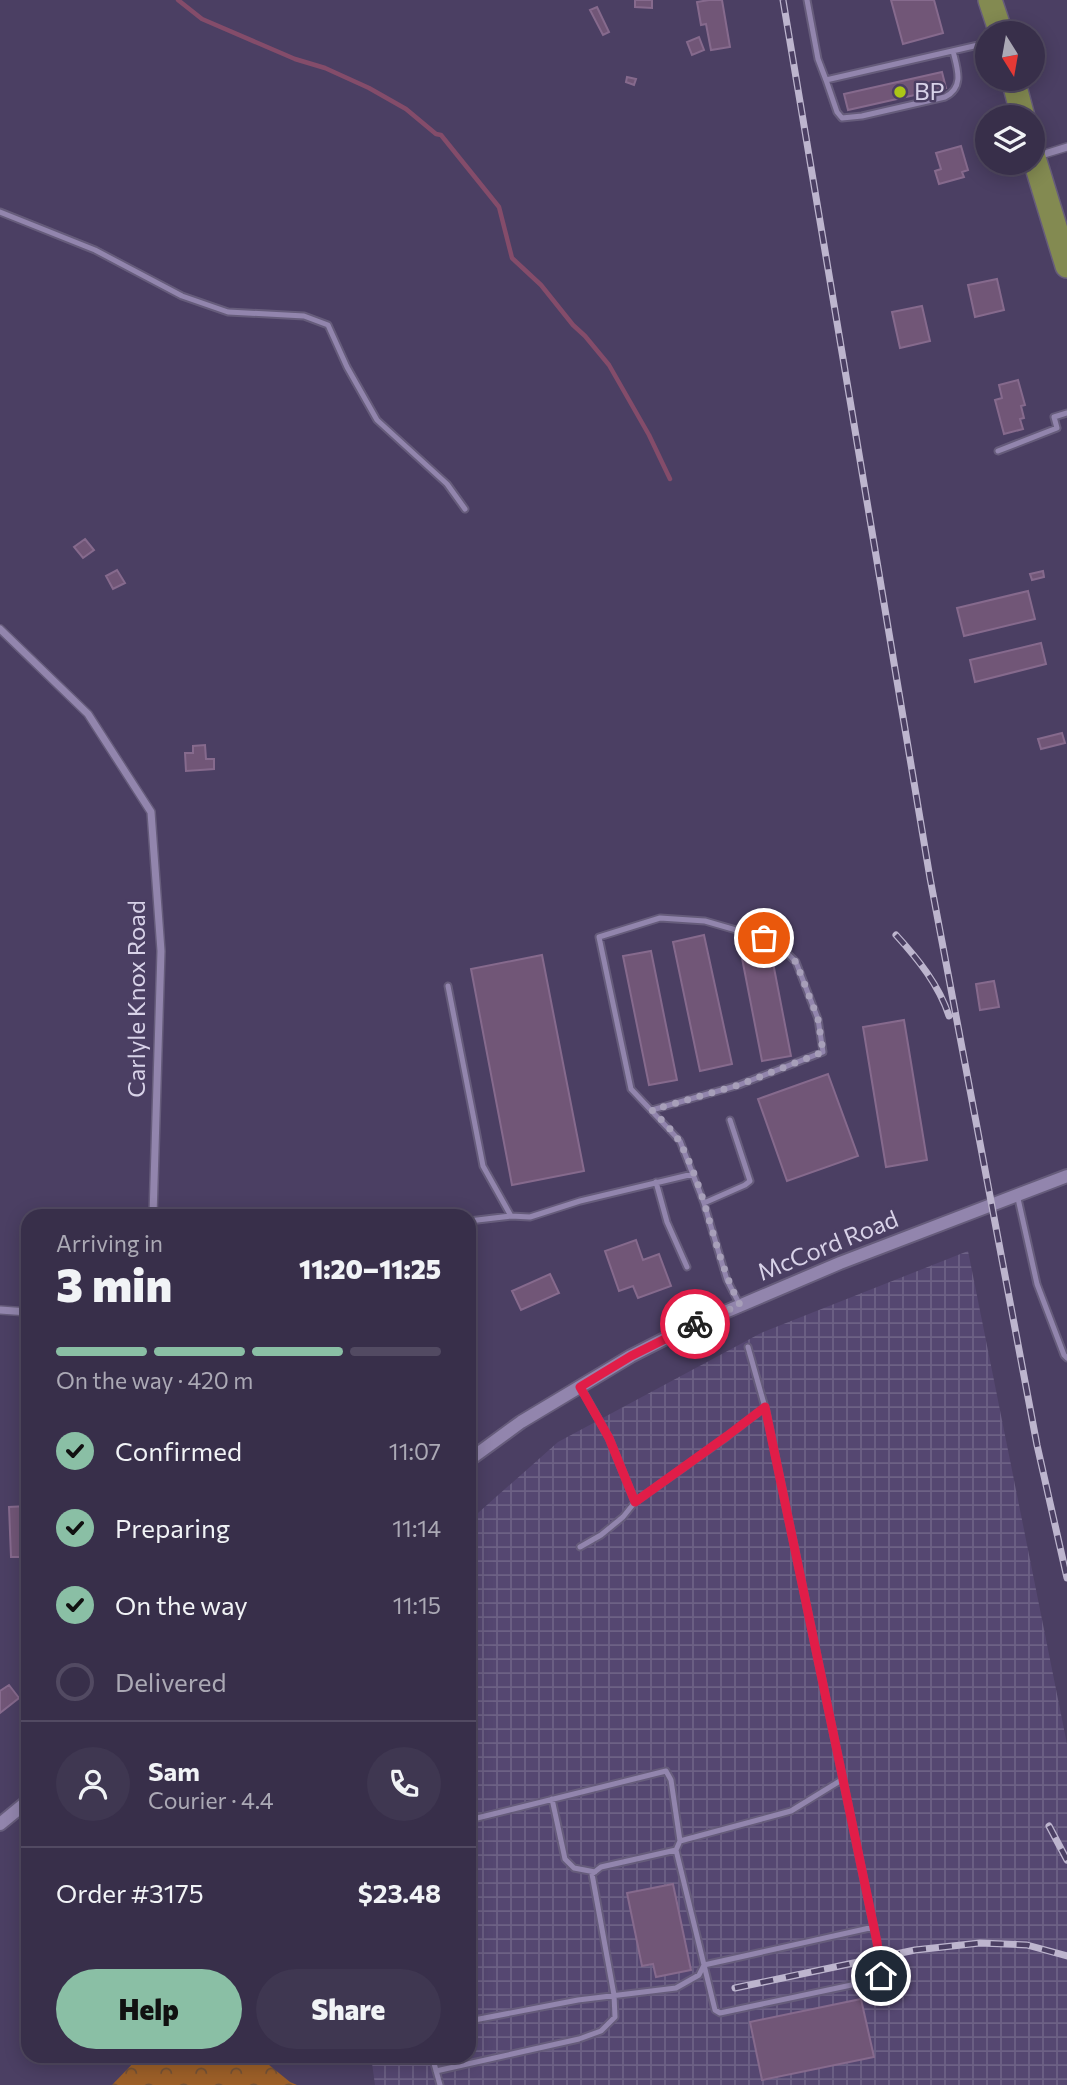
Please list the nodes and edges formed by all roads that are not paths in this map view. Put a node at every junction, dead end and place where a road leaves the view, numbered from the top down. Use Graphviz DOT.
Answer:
graph roads {
  1 [pos="807,0"];
  2 [pos="990,0"];
  3 [pos="997,21"];
  4 [pos="975,46"];
  5 [pos="953,51"];
  6 [pos="826,80"];
  7 [pos="1067,147"];
  8 [pos="1045,152"];
  9 [pos="1039,175"];
  10 [pos="0,212"];
  11 [pos="1067,266"];
  12 [pos="1067,413"];
  13 [pos="998,451"];
  14 [pos="465,509"];
  15 [pos="0,629"];
  16 [pos="448,986"];
  17 [pos="652,1110"];
  18 [pos="730,1120"];
  19 [pos="693,1174"];
  20 [pos="1067,1176"];
  21 [pos="656,1182"];
  22 [pos="1017,1195"];
  23 [pos="704,1203"];
  24 [pos="153,1209"];
  25 [pos="511,1216"];
  26 [pos="476,1220"];
  27 [pos="687,1267"];
  28 [pos="740,1305"];
  29 [pos="0,1310"];
  30 [pos="21,1312"];
  31 [pos="748,1347"];
  32 [pos="1067,1358"];
  33 [pos="580,1387"];
  34 [pos="765,1407"];
  35 [pos="476,1455"];
  36 [pos="635,1502"];
  37 [pos="580,1547"];
  38 [pos="843,1779"];
  39 [pos="552,1799"];
  40 [pos="21,1807"];
  41 [pos="476,1818"];
  42 [pos="0,1824"];
  43 [pos="680,1841"];
  44 [pos="676,1850"];
  45 [pos="594,1872"];
  46 [pos="874,1927"];
  47 [pos="704,1965"];
  48 [pos="614,1995"];
  49 [pos="476,2020"];
  50 [pos="476,2062"];
  51 [pos="434,2063"];
  52 [pos="472,2063"];
  53 [pos="436,2071"];
  54 [pos="440,2085"];
  1 -- 6 [label="lane"];
  2 -- 3 [label="main road"];
  4 -- 5 [label="lane"];
  5 -- 6 [label="lane"];
  5 -- 6 [label="lane"];
  7 -- 8 [label="street"];
  9 -- 11 [label="main road"];
  10 -- 14 [label="lane"];
  12 -- 13 [label="lane"];
  15 -- 24 [label="street, Carlyle Knox Road"];
  16 -- 25 [label="lane"];
  17 -- 17 [label="lane"];
  17 -- 19 [label="lane"];
  18 -- 23 [label="lane"];
  19 -- 21 [label="lane"];
  19 -- 23 [label="lane"];
  20 -- 22 [label="street, McCord Road"];
  21 -- 25 [label="lane"];
  21 -- 27 [label="lane"];
  22 -- 28 [label="street, McCord Road"];
  22 -- 32 [label="lane"];
  23 -- 28 [label="lane"];
  25 -- 26 [label="lane"];
  28 -- 33 [label="street, McCord Road"];
  29 -- 30 [label="street"];
  31 -- 34 [label="lane"];
  33 -- 35 [label="street, McCord Road"];
  33 -- 36 [label="lane"];
  34 -- 36 [label="lane"];
  34 -- 38 [label="lane"];
  36 -- 37 [label="lane"];
  38 -- 43 [label="lane"];
  38 -- 46 [label="lane"];
  39 -- 41 [label="lane"];
  39 -- 43 [label="lane"];
  39 -- 45 [label="lane"];
  40 -- 42 [label="street"];
  43 -- 44 [label="lane"];
  44 -- 45 [label="lane"];
  44 -- 47 [label="lane"];
  45 -- 48 [label="lane"];
  46 -- 47 [label="lane"];
  46 -- 47 [label="lane"];
  47 -- 48 [label="lane"];
  48 -- 49 [label="lane"];
  48 -- 50 [label="lane"];
  51 -- 53 [label="lane"];
  52 -- 53 [label="lane"];
  53 -- 54 [label="lane"];
}
